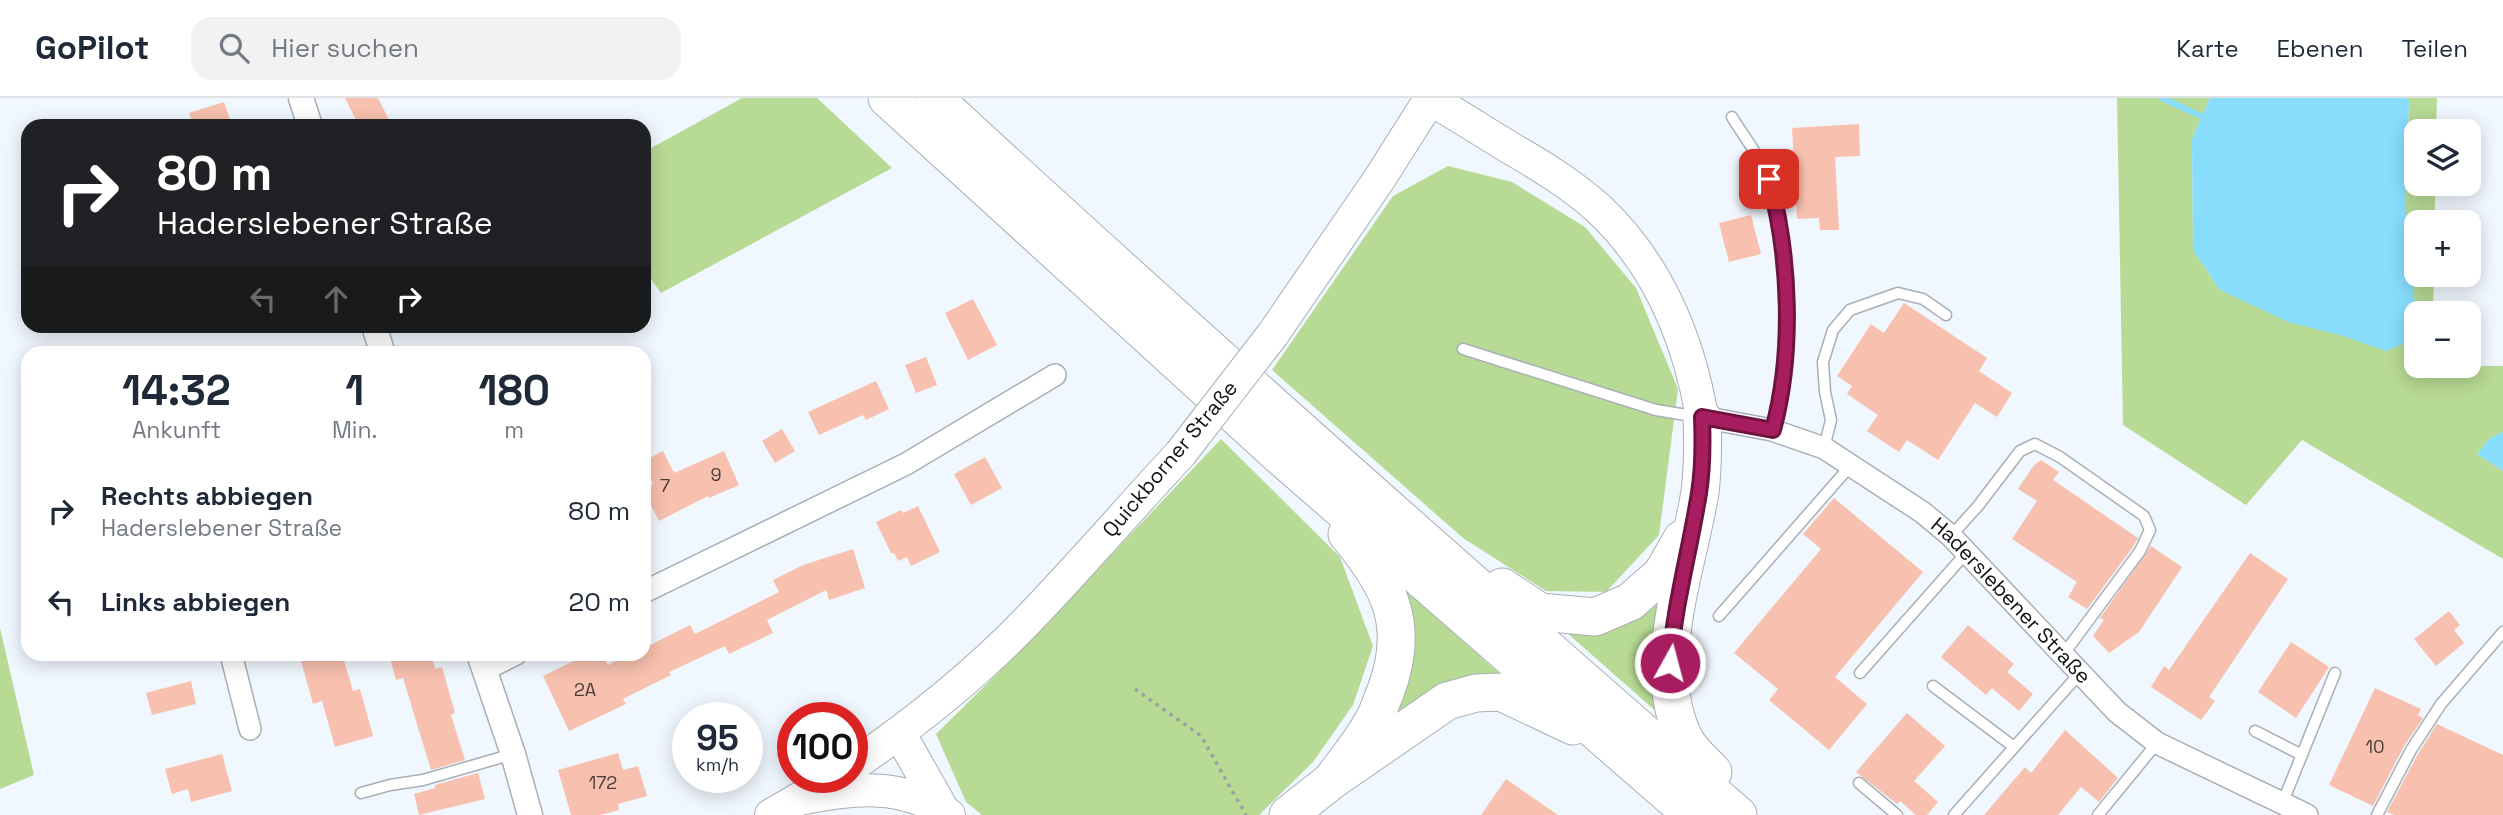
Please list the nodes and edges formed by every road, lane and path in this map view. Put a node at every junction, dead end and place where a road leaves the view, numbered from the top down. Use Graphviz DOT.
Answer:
graph roads {
  1 [pos="301,98"];
  2 [pos="887,98"];
  3 [pos="934,98"];
  4 [pos="1429,99"];
  5 [pos="1732,117"];
  6 [pos="308,119"];
  7 [pos="1946,316"];
  8 [pos="1463,349"];
  9 [pos="1055,375"];
  10 [pos="1702,417"];
  11 [pos="1773,430"];
  12 [pos="1824,448"];
  13 [pos="1280,456"];
  14 [pos="1852,464"];
  15 [pos="1693,520"];
  16 [pos="1407,526"];
  17 [pos="1951,536"];
  18 [pos="1967,552"];
  19 [pos="651,589"];
  20 [pos="1719,616"];
  21 [pos="2503,632"];
  22 [pos="2063,655"];
  23 [pos="233,661"];
  24 [pos="482,662"];
  25 [pos="1860,673"];
  26 [pos="2080,673"];
  27 [pos="2335,673"];
  28 [pos="1933,686"];
  29 [pos="1135,689"];
  30 [pos="250,729"];
  31 [pos="2255,731"];
  32 [pos="898,735"];
  33 [pos="1603,737"];
  34 [pos="2157,743"];
  35 [pos="2014,747"];
  36 [pos="513,754"];
  37 [pos="868,755"];
  38 [pos="2302,755"];
  39 [pos="868,764"];
  40 [pos="1331,781"];
  41 [pos="1859,783"];
  42 [pos="360,793"];
  43 [pos="809,793"];
  44 [pos="909,795"];
  45 [pos="799,799"];
  46 [pos="2282,804"];
  47 [pos="947,813"];
  48 [pos="530,815"];
  49 [pos="771,815"];
  50 [pos="1246,815"];
  51 [pos="1288,815"];
  52 [pos="1692,815"];
  53 [pos="1738,815"];
  54 [pos="1751,815"];
  55 [pos="1897,815"];
  56 [pos="1954,815"];
  57 [pos="2098,815"];
  58 [pos="2307,815"];
  59 [pos="2377,815"];
  1 -- 6 [label="street"];
  2 -- 13 [label="highway"];
  3 -- 16 [label="highway"];
  4 -- 10 [label="main road"];
  4 -- 32 [label="main road, Quickborner Straße, bridge"];
  5 -- 11 [label="lane"];
  7 -- 12 [label="lane"];
  8 -- 10 [label="lane"];
  9 -- 19 [label="street"];
  10 -- 11 [label="street, Haderslebener Straße"];
  10 -- 15 [label="highway"];
  11 -- 12 [label="street, Haderslebener Straße"];
  12 -- 14 [label="street, Haderslebener Straße"];
  13 -- 33 [label="highway"];
  13 -- 40 [label="highway"];
  14 -- 17 [label="street, Haderslebener Straße"];
  14 -- 20 [label="lane"];
  15 -- 16 [label="highway"];
  15 -- 54 [label="highway"];
  16 -- 53 [label="highway"];
  17 -- 18 [label="street, Haderslebener Straße"];
  17 -- 22 [label="lane"];
  18 -- 22 [label="street, Haderslebener Straße"];
  18 -- 25 [label="lane"];
  21 -- 59 [label="lane"];
  22 -- 26 [label="street, Haderslebener Straße"];
  23 -- 30 [label="street"];
  24 -- 36 [label="street"];
  26 -- 34 [label="street, Haderslebener Straße"];
  26 -- 35 [label="lane"];
  27 -- 38 [label="lane"];
  28 -- 35 [label="lane"];
  29 -- 50 [label="path"];
  31 -- 38 [label="lane"];
  32 -- 37 [label="main road, Quickborner Straße"];
  32 -- 47 [label="main road"];
  33 -- 40 [label="highway"];
  33 -- 52 [label="highway"];
  34 -- 46 [label="street, Haderslebener Straße"];
  34 -- 57 [label="lane"];
  35 -- 56 [label="lane"];
  36 -- 42 [label="lane"];
  36 -- 48 [label="street"];
  38 -- 46 [label="lane"];
  39 -- 44 [label="main road"];
  40 -- 51 [label="highway"];
  41 -- 55 [label="lane"];
  43 -- 45 [label="main road"];
  44 -- 45 [label="main road"];
  44 -- 47 [label="main road"];
  45 -- 49 [label="main road"];
  46 -- 58 [label="street, Haderslebener Straße"];
}
